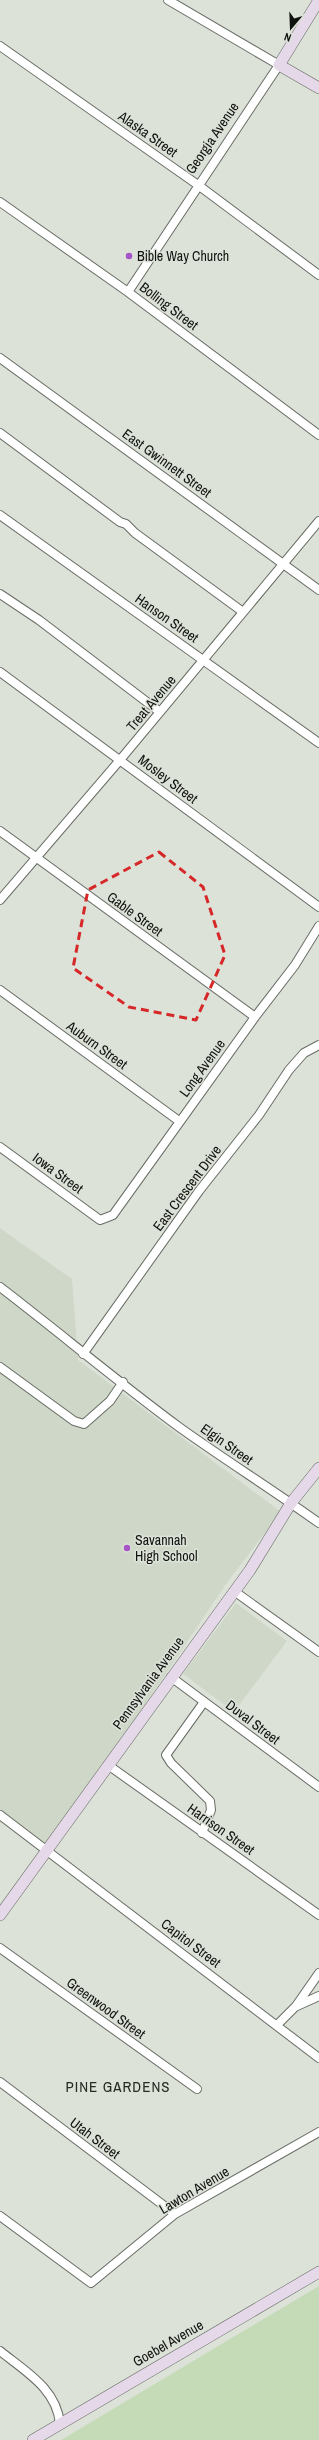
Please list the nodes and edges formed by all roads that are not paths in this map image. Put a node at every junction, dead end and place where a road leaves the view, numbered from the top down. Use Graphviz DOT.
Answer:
graph roads {
  1 [pos="168,0"];
  2 [pos="319,0"];
  3 [pos="0,46"];
  4 [pos="279,65"];
  5 [pos="319,88"];
  6 [pos="198,184"];
  7 [pos="0,202"];
  8 [pos="319,275"];
  9 [pos="128,292"];
  10 [pos="0,358"];
  11 [pos="0,433"];
  12 [pos="319,435"];
  13 [pos="0,515"];
  14 [pos="319,521"];
  15 [pos="284,563"];
  16 [pos="319,590"];
  17 [pos="0,594"];
  18 [pos="243,612"];
  19 [pos="203,660"];
  20 [pos="0,672"];
  21 [pos="160,712"];
  22 [pos="319,743"];
  23 [pos="120,760"];
  24 [pos="0,832"];
  25 [pos="36,857"];
  26 [pos="0,900"];
  27 [pos="319,907"];
  28 [pos="319,926"];
  29 [pos="0,990"];
  30 [pos="255,1017"];
  31 [pos="319,1045"];
  32 [pos="179,1121"];
  33 [pos="0,1147"];
  34 [pos="100,1220"];
  35 [pos="0,1287"];
  36 [pos="83,1354"];
  37 [pos="0,1367"];
  38 [pos="123,1382"];
  39 [pos="319,1468"];
  40 [pos="291,1503"];
  41 [pos="319,1522"];
  42 [pos="234,1591"];
  43 [pos="319,1652"];
  44 [pos="171,1678"];
  45 [pos="204,1702"];
  46 [pos="108,1765"];
  47 [pos="319,1787"];
  48 [pos="0,1815"];
  49 [pos="202,1833"];
  50 [pos="47,1850"];
  51 [pos="0,1915"];
  52 [pos="319,1915"];
  53 [pos="0,1948"];
  54 [pos="319,1973"];
  55 [pos="319,1996"];
  56 [pos="296,2006"];
  57 [pos="277,2025"];
  58 [pos="319,2058"];
  59 [pos="0,2082"];
  60 [pos="197,2089"];
  61 [pos="319,2132"];
  62 [pos="175,2214"];
  63 [pos="0,2216"];
  64 [pos="319,2272"];
  65 [pos="0,2352"];
  66 [pos="60,2424"];
  67 [pos="33,2440"];
  1 -- 4 [label="street"];
  2 -- 4 [label="main road, Georgia Avenue"];
  3 -- 6 [label="street, Alaska Street"];
  4 -- 5 [label="main road"];
  4 -- 6 [label="street, Georgia Avenue"];
  6 -- 8 [label="street, Alaska Street"];
  6 -- 9 [label="street, Georgia Avenue"];
  7 -- 9 [label="street, Bolling Street"];
  9 -- 12 [label="street, Bolling Street"];
  10 -- 15 [label="street, East Gwinnett Street"];
  11 -- 18 [label="street"];
  13 -- 19 [label="street, Hanson Street"];
  14 -- 15 [label="street, Treat Avenue"];
  15 -- 16 [label="street, East Gwinnett Street"];
  15 -- 18 [label="street, Treat Avenue"];
  17 -- 21 [label="street"];
  18 -- 19 [label="street, Treat Avenue"];
  19 -- 21 [label="street, Treat Avenue"];
  19 -- 22 [label="street, Hanson Street"];
  20 -- 23 [label="street, Mosley Street"];
  21 -- 23 [label="street, Treat Avenue"];
  23 -- 25 [label="street, Treat Avenue"];
  23 -- 27 [label="street, Mosley Street"];
  24 -- 25 [label="street, Gable Street"];
  25 -- 26 [label="street, Treat Avenue"];
  25 -- 30 [label="street, Gable Street"];
  28 -- 30 [label="street, Long Avenue"];
  29 -- 32 [label="street, Auburn Street"];
  30 -- 32 [label="street, Long Avenue"];
  31 -- 36 [label="street, East Crescent Drive"];
  32 -- 34 [label="street, Long Avenue"];
  33 -- 34 [label="street, Iowa Street"];
  35 -- 36 [label="street, Elgin Street"];
  36 -- 38 [label="street, Elgin Street"];
  37 -- 38 [label="street"];
  38 -- 40 [label="street, Elgin Street"];
  39 -- 40 [label="main road, Pennsylvania Avenue"];
  40 -- 41 [label="street, Elgin Street"];
  40 -- 42 [label="main road, Pennsylvania Avenue"];
  42 -- 43 [label="street"];
  42 -- 44 [label="main road, Pennsylvania Avenue"];
  44 -- 45 [label="street, Duval Street"];
  44 -- 46 [label="main road, Pennsylvania Avenue"];
  45 -- 47 [label="street, Duval Street"];
  45 -- 49 [label="street"];
  46 -- 49 [label="street, Harrison Street"];
  46 -- 50 [label="main road, Pennsylvania Avenue"];
  48 -- 50 [label="street, Capitol Street"];
  49 -- 52 [label="street, Harrison Street"];
  50 -- 51 [label="main road, Pennsylvania Avenue"];
  50 -- 57 [label="street, Capitol Street"];
  53 -- 60 [label="street, Greenwood Street"];
  54 -- 56 [label="street"];
  55 -- 56 [label="street"];
  56 -- 57 [label="street"];
  57 -- 58 [label="street, Capitol Street"];
  59 -- 62 [label="street, Utah Street"];
  61 -- 62 [label="street, Lawton Avenue"];
  62 -- 63 [label="street, Lawton Avenue"];
  64 -- 66 [label="main road, Goebel Avenue"];
  65 -- 66 [label="street"];
  66 -- 67 [label="main road, Goebel Avenue"];
}
